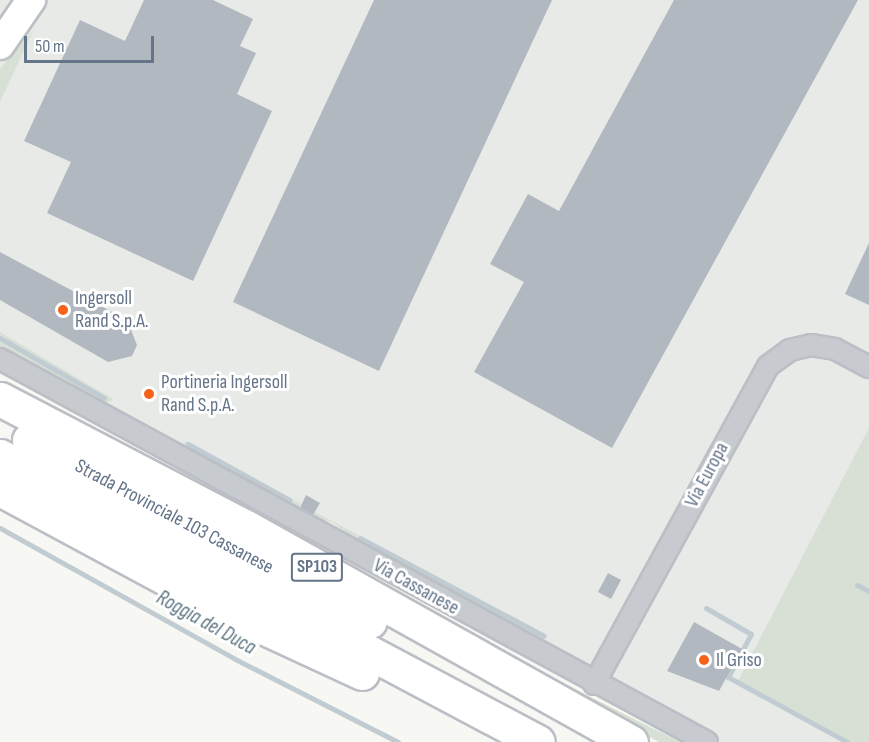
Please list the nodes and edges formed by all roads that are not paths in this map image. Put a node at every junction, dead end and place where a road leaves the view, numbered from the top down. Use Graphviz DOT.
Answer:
graph roads {
  1 [pos="19,0"];
  2 [pos="31,0"];
  3 [pos="0,29"];
  4 [pos="0,45"];
  5 [pos="0,359"];
  6 [pos="869,367"];
  7 [pos="0,399"];
  8 [pos="0,424"];
  9 [pos="0,456"];
  10 [pos="0,489"];
  11 [pos="594,684"];
  12 [pos="506,742"];
  13 [pos="538,742"];
  14 [pos="603,742"];
  15 [pos="631,742"];
  16 [pos="707,742"];
  1 -- 3 [label="main road"];
  2 -- 4 [label="main road"];
  5 -- 11 [label="street, Via Cassanese"];
  6 -- 11 [label="street, Via Europa"];
  7 -- 15 [label="highway, SP103"];
  8 -- 14 [label="highway, Strada Provinciale 103 Cassanese / SP103"];
  9 -- 13 [label="highway, Strada Provinciale 103 Cassanese / SP103"];
  10 -- 12 [label="highway"];
  11 -- 16 [label="street, Via Cassanese"];
}
